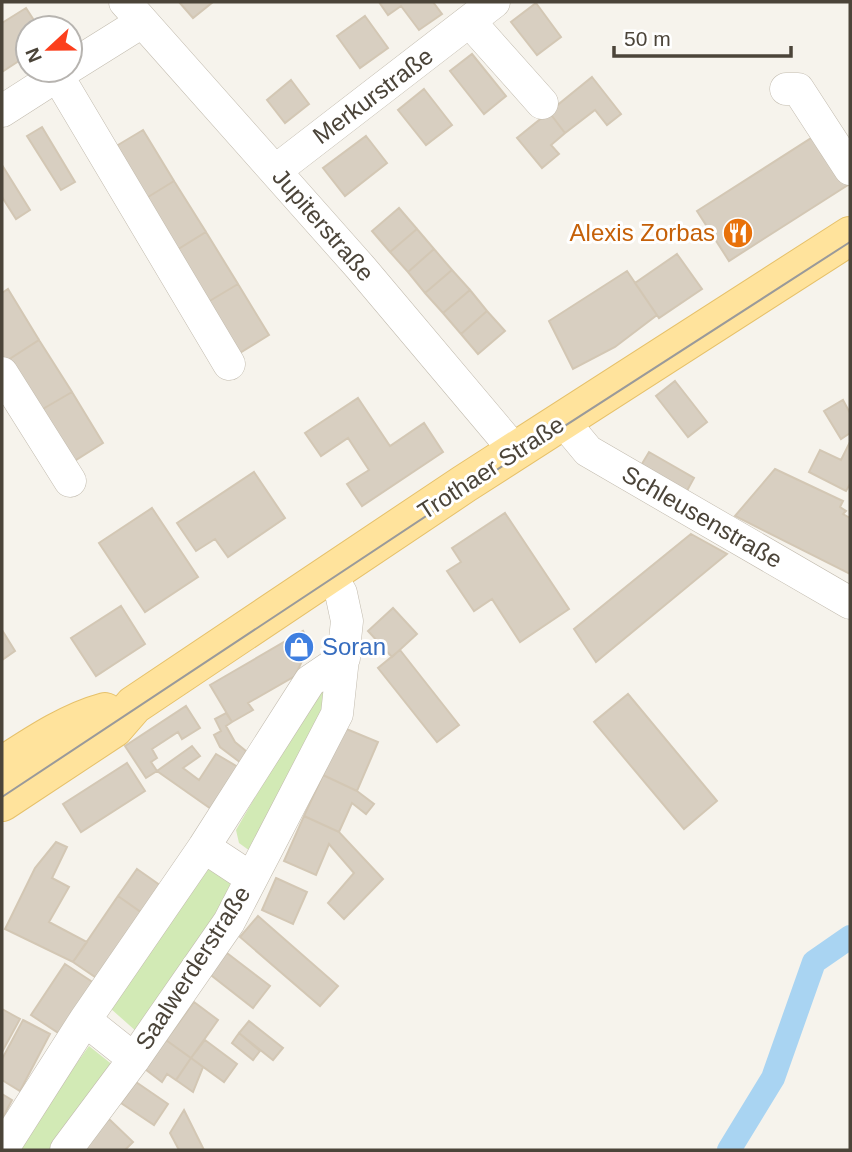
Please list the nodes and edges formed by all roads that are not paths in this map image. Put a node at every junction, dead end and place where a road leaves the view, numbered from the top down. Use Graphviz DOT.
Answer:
graph roads {
  1 [pos="494,2"];
  2 [pos="133,12"];
  3 [pos="470,22"];
  4 [pos="84,54"];
  5 [pos="44,84"];
  6 [pos="71,84"];
  7 [pos="786,89"];
  8 [pos="542,103"];
  9 [pos="2,111"];
  10 [pos="850,169"];
  11 [pos="275,171"];
  12 [pos="850,236"];
  13 [pos="229,364"];
  14 [pos="2,373"];
  15 [pos="563,421"];
  16 [pos="516,452"];
  17 [pos="70,481"];
  18 [pos="330,573"];
  19 [pos="850,603"];
  20 [pos="344,658"];
  21 [pos="134,705"];
  22 [pos="2,766"];
  23 [pos="2,802"];
  24 [pos="204,847"];
  25 [pos="251,878"];
  26 [pos="85,1020"];
  27 [pos="134,1059"];
  28 [pos="2,1150"];
  29 [pos="66,1150"];
  1 -- 3 [label="street, Merkurstraße"];
  2 -- 4 [label="street"];
  2 -- 11 [label="street, Jupiterstraße"];
  3 -- 8 [label="street"];
  3 -- 11 [label="street, Merkurstraße"];
  5 -- 9 [label="street"];
  6 -- 13 [label="street"];
  7 -- 10 [label="street"];
  11 -- 16 [label="street, Jupiterstraße"];
  12 -- 15 [label="main road, Trothaer Straße"];
  14 -- 17 [label="street"];
  15 -- 16 [label="main road, Trothaer Straße"];
  15 -- 19 [label="street, Schleusenstraße"];
  16 -- 18 [label="main road, Trothaer Straße"];
  18 -- 20 [label="street, Saalwerderstraße"];
  18 -- 21 [label="main road, Trothaer Straße"];
  20 -- 24 [label="street"];
  20 -- 25 [label="street, Saalwerderstraße"];
  21 -- 22 [label="main road, Trothaer Straße"];
  21 -- 23 [label="main road, Trothaer Straße"];
  24 -- 25 [label="street, Saalwerderstraße"];
  24 -- 26 [label="street"];
  25 -- 27 [label="street, Saalwerderstraße"];
  26 -- 27 [label="street, Saalwerderstraße"];
  26 -- 28 [label="street"];
  27 -- 29 [label="street, Saalwerderstraße"];
}
